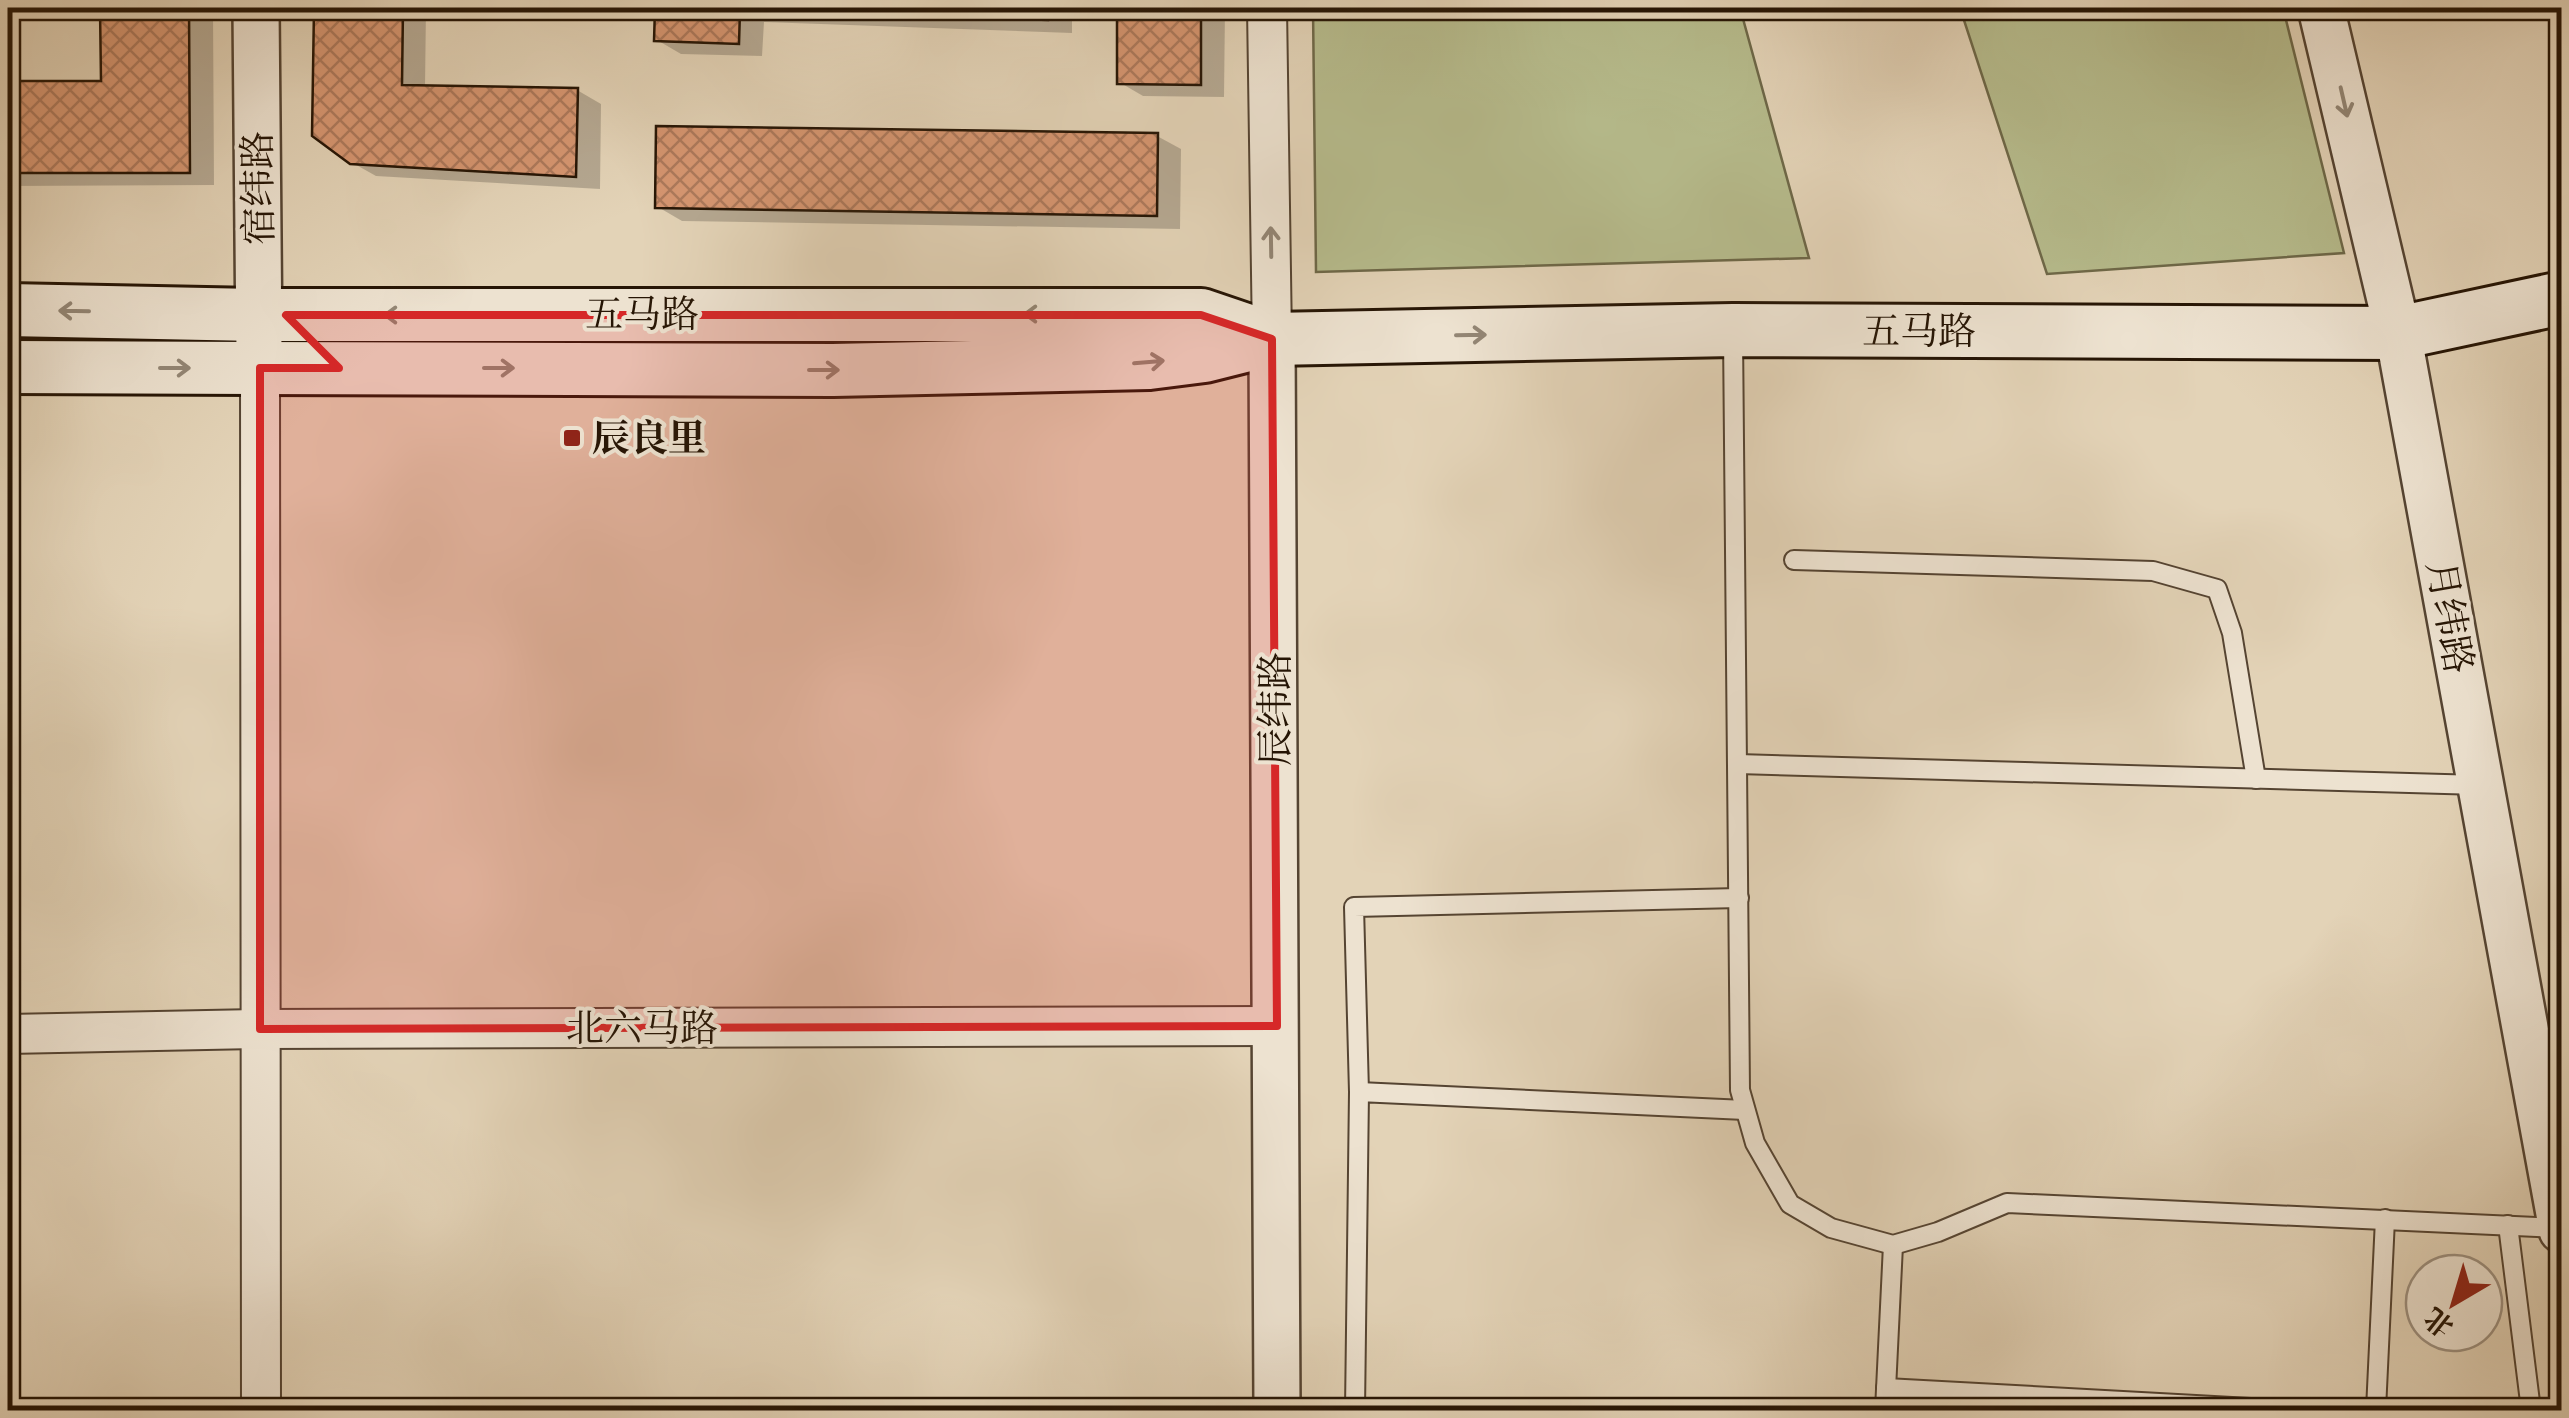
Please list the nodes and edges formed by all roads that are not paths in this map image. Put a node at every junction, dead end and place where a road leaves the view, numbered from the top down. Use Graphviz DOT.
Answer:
graph roads {
  1 [pos="256,8"];
  2 [pos="1267,8"];
  3 [pos="2321,8"];
  4 [pos="2562,298"];
  5 [pos="8,310"];
  6 [pos="273,315"];
  7 [pos="1733,330"];
  8 [pos="2398,333"];
  9 [pos="1272,339"];
  10 [pos="8,367"];
  11 [pos="402,367"];
  12 [pos="260,368"];
  13 [pos="1794,560"];
  14 [pos="1738,764"];
  15 [pos="2256,779"];
  16 [pos="2480,785"];
  17 [pos="1739,898"];
  18 [pos="1277,1026"];
  19 [pos="260,1029"];
  20 [pos="8,1034"];
  21 [pos="1360,1092"];
  22 [pos="1745,1110"];
  23 [pos="2385,1220"];
  24 [pos="2508,1225"];
  25 [pos="2561,1229"];
  26 [pos="1893,1245"];
  27 [pos="1886,1388"];
  28 [pos="261,1410"];
  29 [pos="1277,1410"];
  30 [pos="1355,1410"];
  31 [pos="1885,1410"];
  32 [pos="2286,1410"];
  33 [pos="2376,1410"];
  34 [pos="2530,1410"];
  1 -- 6 [label="street, 宿纬路"];
  9 -- 2 [label="street, 辰纬路, one-way"];
  3 -- 8 [label="street, 月纬路, one-way"];
  4 -- 8 [label="main road, 五马路"];
  6 -- 5 [label="main road, 五马路, one-way"];
  9 -- 6 [label="main road, 五马路, one-way"];
  6 -- 11 [label="street"];
  6 -- 12 [label="street"];
  7 -- 8 [label="main road, 五马路"];
  9 -- 7 [label="main road, 五马路, one-way"];
  7 -- 14 [label="lane"];
  8 -- 16 [label="street, 月纬路"];
  11 -- 9 [label="main road, 五马路, one-way"];
  9 -- 18 [label="street, 辰纬路"];
  10 -- 12 [label="main road, 五马路, one-way"];
  11 -- 12 [label="main road, 五马路"];
  12 -- 19 [label="street"];
  13 -- 15 [label="lane"];
  14 -- 15 [label="lane"];
  14 -- 17 [label="lane"];
  15 -- 16 [label="lane"];
  16 -- 25 [label="street, 月纬路"];
  17 -- 21 [label="lane"];
  17 -- 22 [label="lane"];
  18 -- 19 [label="street, 北六马路"];
  18 -- 29 [label="street, 辰纬路"];
  19 -- 20 [label="street, 北六马路"];
  19 -- 28 [label="street"];
  21 -- 22 [label="lane"];
  21 -- 30 [label="lane"];
  22 -- 26 [label="lane"];
  23 -- 24 [label="lane"];
  23 -- 26 [label="lane"];
  23 -- 33 [label="lane"];
  24 -- 25 [label="lane"];
  24 -- 34 [label="lane"];
  26 -- 27 [label="lane"];
  27 -- 31 [label="lane"];
  27 -- 32 [label="lane"];
}
